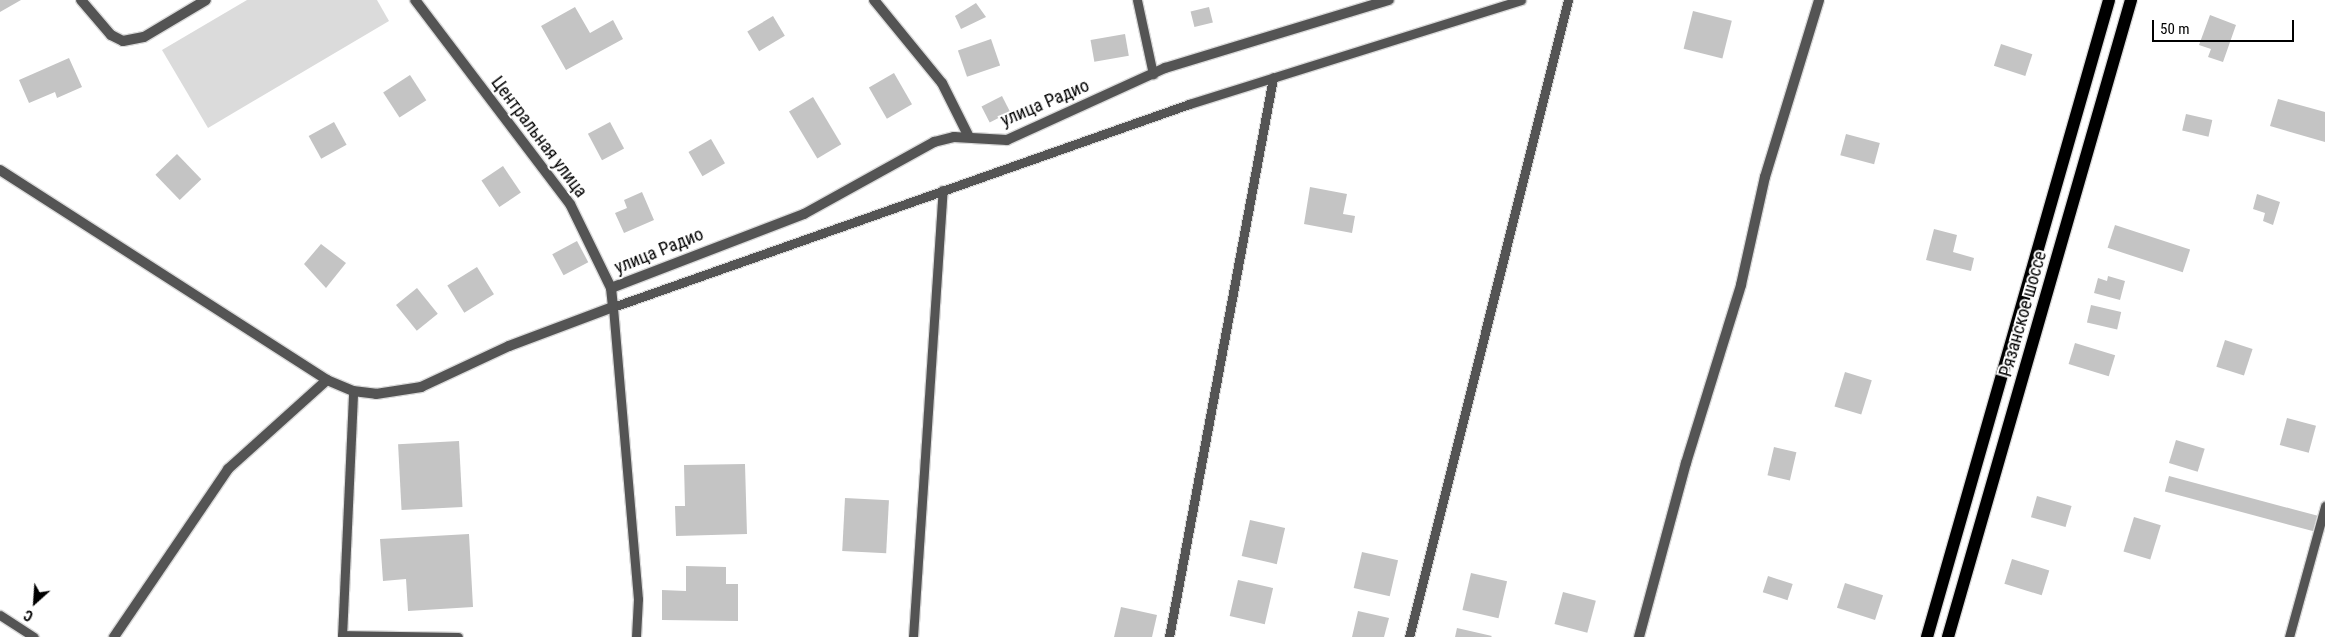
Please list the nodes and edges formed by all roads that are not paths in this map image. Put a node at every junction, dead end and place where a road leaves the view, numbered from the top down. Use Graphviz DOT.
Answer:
graph roads {
  1 [pos="81,0"];
  2 [pos="206,0"];
  3 [pos="415,0"];
  4 [pos="874,0"];
  5 [pos="1137,0"];
  6 [pos="1389,0"];
  7 [pos="1521,0"];
  8 [pos="1568,0"];
  9 [pos="1819,0"];
  10 [pos="2109,0"];
  11 [pos="2132,0"];
  12 [pos="1153,74"];
  13 [pos="1273,78"];
  14 [pos="969,137"];
  15 [pos="0,170"];
  16 [pos="943,190"];
  17 [pos="611,288"];
  18 [pos="613,306"];
  19 [pos="327,380"];
  20 [pos="353,391"];
  21 [pos="2325,506"];
  22 [pos="0,615"];
  23 [pos="342,636"];
  24 [pos="34,637"];
  25 [pos="114,637"];
  26 [pos="458,637"];
  27 [pos="636,637"];
  28 [pos="914,637"];
  29 [pos="1169,637"];
  30 [pos="1409,637"];
  31 [pos="1639,637"];
  32 [pos="1927,637"];
  33 [pos="1948,637"];
  34 [pos="2288,637"];
  1 -- 2 [label="street"];
  3 -- 17 [label="street, Центральная улица"];
  4 -- 14 [label="street"];
  5 -- 12 [label="lane"];
  6 -- 12 [label="street, улица Радио"];
  7 -- 13 [label="lane"];
  8 -- 30 [label="lane"];
  9 -- 31 [label="street"];
  10 -- 32 [label="main road, Рязанское шоссе"];
  11 -- 33 [label="main road, Рязанское шоссе"];
  12 -- 14 [label="street, улица Радио"];
  13 -- 16 [label="lane"];
  13 -- 29 [label="lane"];
  14 -- 17 [label="street, улица Радио"];
  15 -- 19 [label="street"];
  16 -- 18 [label="lane"];
  16 -- 28 [label="lane"];
  17 -- 18 [label="street, Центральная улица"];
  18 -- 20 [label="street"];
  18 -- 27 [label="lane"];
  19 -- 20 [label="street"];
  19 -- 25 [label="street"];
  20 -- 23 [label="lane"];
  21 -- 34 [label="lane"];
  22 -- 24 [label="lane"];
  23 -- 26 [label="lane"];
}
